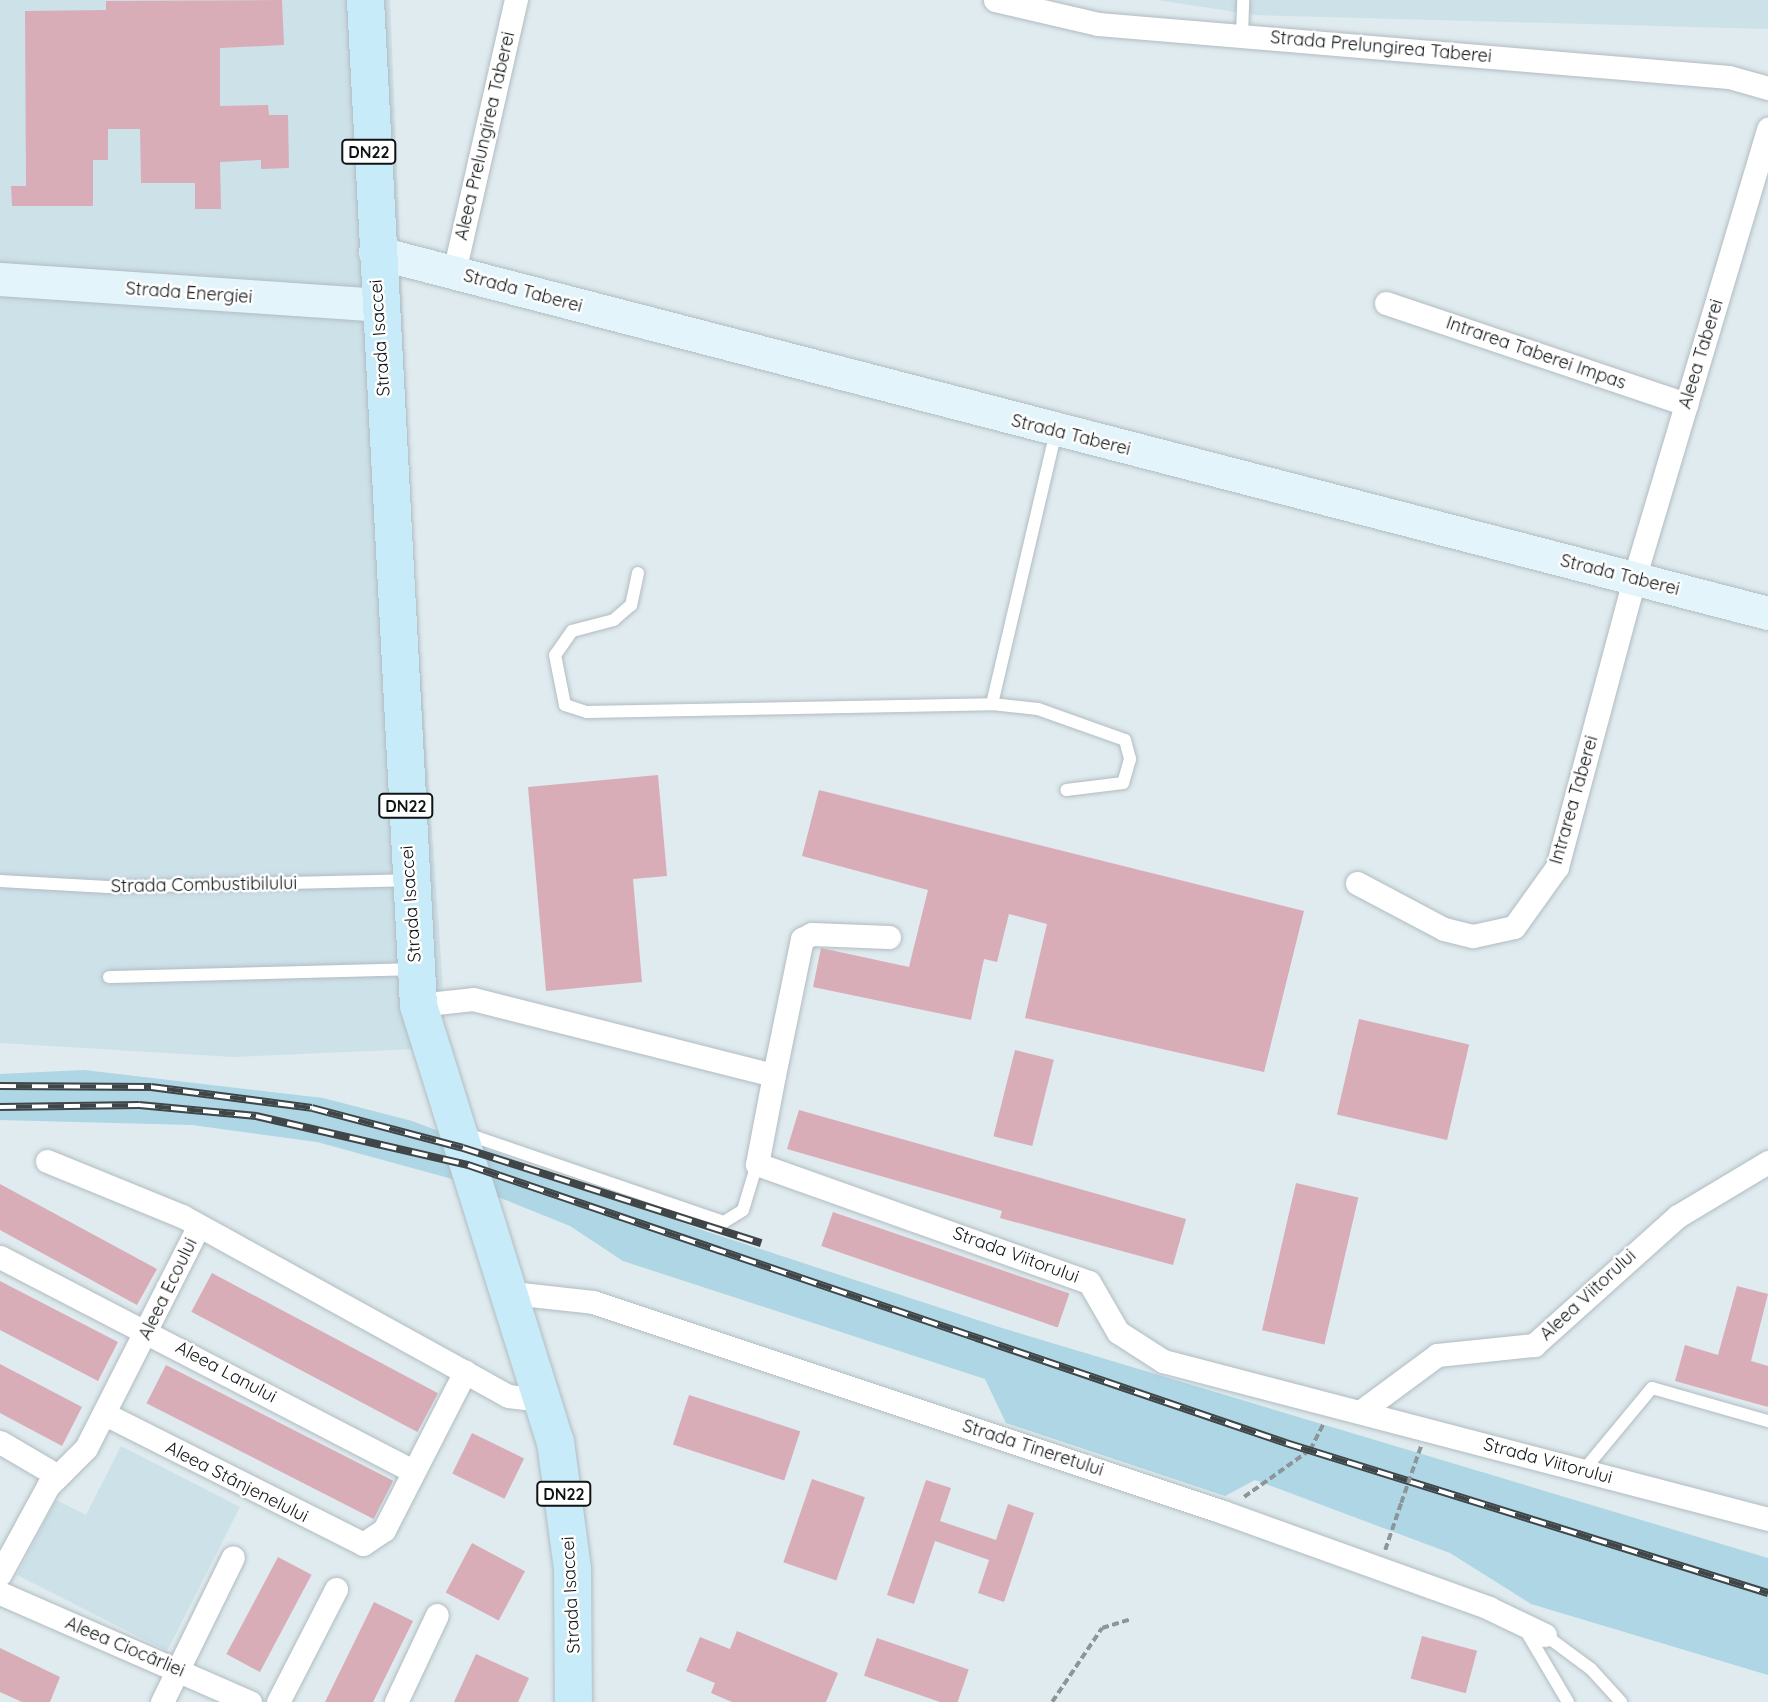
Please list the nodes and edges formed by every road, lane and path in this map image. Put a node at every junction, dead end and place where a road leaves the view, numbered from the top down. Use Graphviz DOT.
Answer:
graph roads {
  1 [pos="365,0"];
  2 [pos="516,0"];
  3 [pos="995,0"];
  4 [pos="1243,0"];
  5 [pos="1242,36"];
  6 [pos="1768,88"];
  7 [pos="1768,129"];
  8 [pos="375,252"];
  9 [pos="454,272"];
  10 [pos="0,279"];
  11 [pos="1386,303"];
  12 [pos="377,305"];
  13 [pos="1686,404"];
  14 [pos="1056,431"];
  15 [pos="638,573"];
  16 [pos="1634,579"];
  17 [pos="1768,613"];
  18 [pos="992,704"];
  19 [pos="1066,790"];
  20 [pos="409,880"];
  21 [pos="0,881"];
  22 [pos="1357,883"];
  23 [pos="889,937"];
  24 [pos="415,969"];
  25 [pos="108,977"];
  26 [pos="418,1005"];
  27 [pos="774,1075"];
  28 [pos="457,1131"];
  29 [pos="47,1160"];
  30 [pos="1768,1162"];
  31 [pos="757,1164"];
  32 [pos="198,1227"];
  33 [pos="0,1256"];
  34 [pos="512,1293"];
  35 [pos="147,1330"];
  36 [pos="465,1372"];
  37 [pos="546,1401"];
  38 [pos="1332,1405"];
  39 [pos="1360,1412"];
  40 [pos="105,1414"];
  41 [pos="1768,1421"];
  42 [pos="0,1442"];
  43 [pos="1421,1446"];
  44 [pos="413,1471"];
  45 [pos="1583,1471"];
  46 [pos="58,1476"];
  47 [pos="1223,1512"];
  48 [pos="1768,1519"];
  49 [pos="1393,1527"];
  50 [pos="233,1557"];
  51 [pos="0,1574"];
  52 [pos="336,1589"];
  53 [pos="0,1593"];
  54 [pos="437,1615"];
  55 [pos="1132,1619"];
  56 [pos="1523,1626"];
  57 [pos="1545,1635"];
  58 [pos="177,1669"];
  59 [pos="162,1702"];
  60 [pos="250,1702"];
  61 [pos="278,1702"];
  62 [pos="396,1702"];
  63 [pos="573,1702"];
  64 [pos="1052,1702"];
  65 [pos="1568,1702"];
  66 [pos="1622,1702"];
  1 -- 8 [label="main road, Strada Isaccei / DN22"];
  2 -- 9 [label="street, Aleea Prelungirea Taberei"];
  3 -- 5 [label="street, Strada Prelungirea Taberei"];
  4 -- 5 [label="lane"];
  5 -- 6 [label="street, Strada Prelungirea Taberei"];
  7 -- 13 [label="street, Aleea Taberei"];
  8 -- 9 [label="street, Strada Taberei"];
  8 -- 12 [label="main road, Strada Isaccei / DN22"];
  9 -- 14 [label="street, Strada Taberei"];
  10 -- 12 [label="street, Strada Energiei"];
  11 -- 13 [label="street, Intrarea Taberei Impas"];
  12 -- 20 [label="main road, Strada Isaccei / DN22"];
  13 -- 16 [label="street, Aleea Taberei"];
  14 -- 16 [label="street, Strada Taberei"];
  14 -- 18 [label="lane"];
  15 -- 18 [label="lane"];
  16 -- 17 [label="street, Strada Taberei"];
  16 -- 22 [label="street, Intrarea Taberei"];
  18 -- 19 [label="lane"];
  20 -- 21 [label="lane, Strada Combustibilului"];
  20 -- 24 [label="main road, Strada Isaccei / DN22"];
  23 -- 27 [label="street"];
  24 -- 25 [label="lane"];
  24 -- 26 [label="main road, Strada Isaccei / DN22"];
  26 -- 27 [label="street"];
  26 -- 28 [label="main road, Strada Isaccei / DN22"];
  27 -- 31 [label="street"];
  28 -- 31 [label="lane"];
  28 -- 34 [label="main road, Strada Isaccei / DN22"];
  29 -- 32 [label="street"];
  30 -- 39 [label="street, Aleea Viitorului"];
  31 -- 38 [label="street, Strada Viitorului"];
  32 -- 35 [label="street, Aleea Ecoului"];
  32 -- 36 [label="street, Aleea Ecoului"];
  33 -- 35 [label="street, Aleea Lanului"];
  34 -- 37 [label="main road, Strada Isaccei / DN22"];
  34 -- 47 [label="street, Strada Tineretului"];
  35 -- 40 [label="street, Aleea Ecoului"];
  35 -- 44 [label="street, Aleea Lanului"];
  36 -- 37 [label="street, Aleea Ecoului"];
  36 -- 44 [label="street"];
  37 -- 63 [label="main road, Strada Isaccei / DN22"];
  38 -- 39 [label="street, Strada Viitorului"];
  38 -- 47 [label="path"];
  39 -- 45 [label="street, Strada Viitorului"];
  40 -- 44 [label="street, Aleea Stânjenelului"];
  40 -- 46 [label="street, Aleea Ecoului"];
  41 -- 45 [label="lane"];
  42 -- 46 [label="street"];
  43 -- 49 [label="path, bridge"];
  45 -- 48 [label="street, Strada Viitorului"];
  46 -- 51 [label="street, Aleea Ecoului"];
  47 -- 56 [label="street, Strada Tineretului"];
  50 -- 58 [label="street"];
  52 -- 61 [label="street"];
  53 -- 58 [label="street, Aleea Ciocârliei"];
  54 -- 62 [label="street"];
  55 -- 64 [label="path"];
  56 -- 57 [label="street, Strada Tineretului"];
  56 -- 65 [label="lane"];
  57 -- 66 [label="lane"];
  58 -- 59 [label="street"];
  58 -- 60 [label="street, Aleea Ciocârliei"];
}
